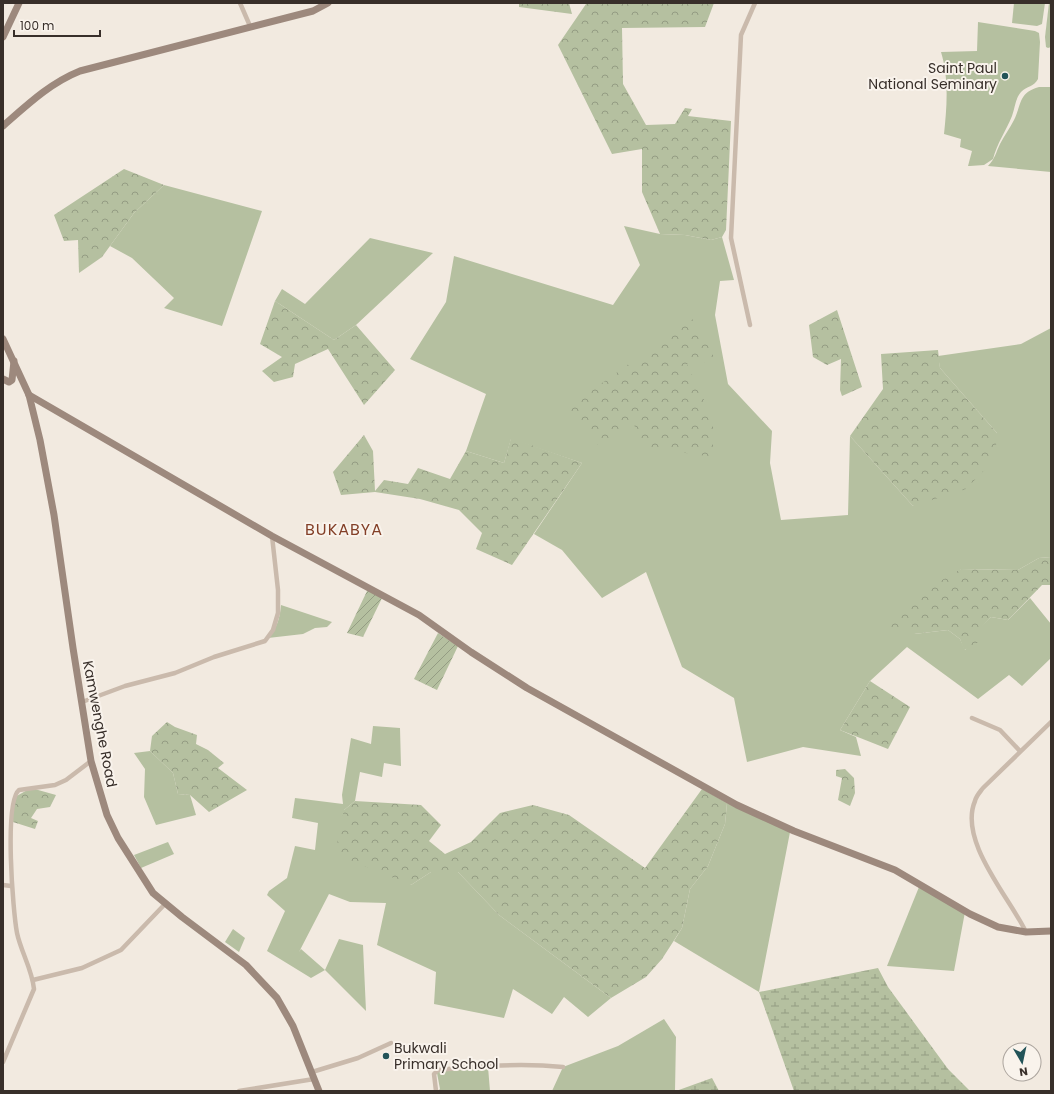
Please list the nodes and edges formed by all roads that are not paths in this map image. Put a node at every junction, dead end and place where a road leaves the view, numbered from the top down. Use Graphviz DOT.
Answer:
graph roads {
  1 [pos="19,3"];
  2 [pos="240,3"];
  3 [pos="328,3"];
  4 [pos="756,3"];
  5 [pos="250,26"];
  6 [pos="3,37"];
  7 [pos="3,126"];
  8 [pos="750,325"];
  9 [pos="3,339"];
  10 [pos="14,360"];
  11 [pos="3,379"];
  12 [pos="29,395"];
  13 [pos="272,536"];
  14 [pos="82,702"];
  15 [pos="972,718"];
  16 [pos="1051,722"];
  17 [pos="1020,750"];
  18 [pos="91,761"];
  19 [pos="3,885"];
  20 [pos="11,886"];
  21 [pos="166,904"];
  22 [pos="1051,931"];
  23 [pos="1026,932"];
  24 [pos="33,980"];
  25 [pos="390,1043"];
  26 [pos="3,1062"];
  27 [pos="563,1067"];
  28 [pos="313,1076"];
  29 [pos="239,1091"];
  30 [pos="319,1091"];
  31 [pos="436,1091"];
  1 -- 6 [label="street"];
  2 -- 5 [label="street"];
  3 -- 5 [label="street"];
  4 -- 8 [label="street"];
  5 -- 7 [label="street"];
  9 -- 10 [label="street, Kamwenghe Road"];
  10 -- 11 [label="street"];
  10 -- 12 [label="street, Kamwenghe Road"];
  12 -- 13 [label="street"];
  12 -- 14 [label="street, Kamwenghe Road"];
  13 -- 14 [label="street"];
  13 -- 23 [label="street"];
  14 -- 18 [label="street, Kamwenghe Road"];
  15 -- 17 [label="street"];
  16 -- 17 [label="street"];
  17 -- 23 [label="street"];
  18 -- 20 [label="street"];
  18 -- 21 [label="street, Kamwenghe Road"];
  19 -- 20 [label="street"];
  20 -- 24 [label="street"];
  21 -- 24 [label="street"];
  21 -- 28 [label="street, Kamwenghe Road"];
  22 -- 23 [label="street"];
  24 -- 26 [label="street"];
  25 -- 28 [label="street"];
  27 -- 31 [label="street"];
  28 -- 29 [label="street"];
  28 -- 30 [label="street, Kamwenghe Road"];
}
